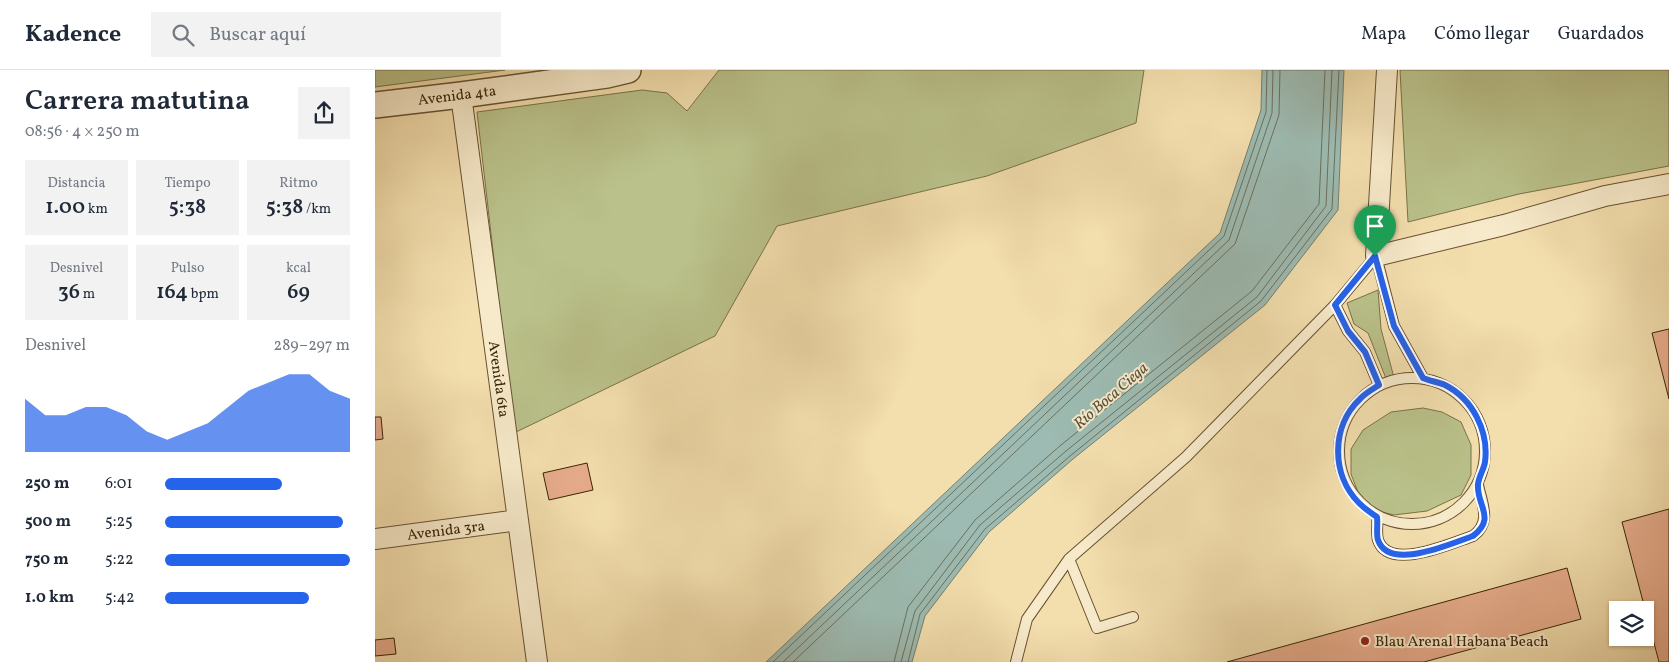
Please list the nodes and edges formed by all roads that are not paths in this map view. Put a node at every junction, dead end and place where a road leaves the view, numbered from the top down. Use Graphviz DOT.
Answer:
graph roads {
  1 [pos="628,70"];
  2 [pos="1387,70"];
  3 [pos="461,96"];
  4 [pos="375,105"];
  5 [pos="1669,184"];
  6 [pos="1375,256"];
  7 [pos="1335,305"];
  8 [pos="1423,378"];
  9 [pos="1379,385"];
  10 [pos="1478,485"];
  11 [pos="1377,517"];
  12 [pos="518,520"];
  13 [pos="375,539"];
  14 [pos="1069,558"];
  15 [pos="1133,617"];
  16 [pos="537,662"];
  17 [pos="1016,662"];
  1 -- 3 [label="street, Avenida 4ta"];
  2 -- 6 [label="street"];
  3 -- 4 [label="street, Avenida 4ta"];
  3 -- 12 [label="street, Avenida 6ta"];
  5 -- 6 [label="street"];
  6 -- 7 [label="lane"];
  6 -- 8 [label="lane"];
  7 -- 9 [label="lane"];
  7 -- 14 [label="lane"];
  8 -- 9 [label="lane"];
  8 -- 10 [label="lane"];
  9 -- 11 [label="lane"];
  10 -- 11 [label="lane"];
  10 -- 11 [label="lane"];
  12 -- 13 [label="street, Avenida 3ra"];
  12 -- 16 [label="street, Avenida 6ta"];
  14 -- 15 [label="lane"];
  14 -- 17 [label="lane"];
}
